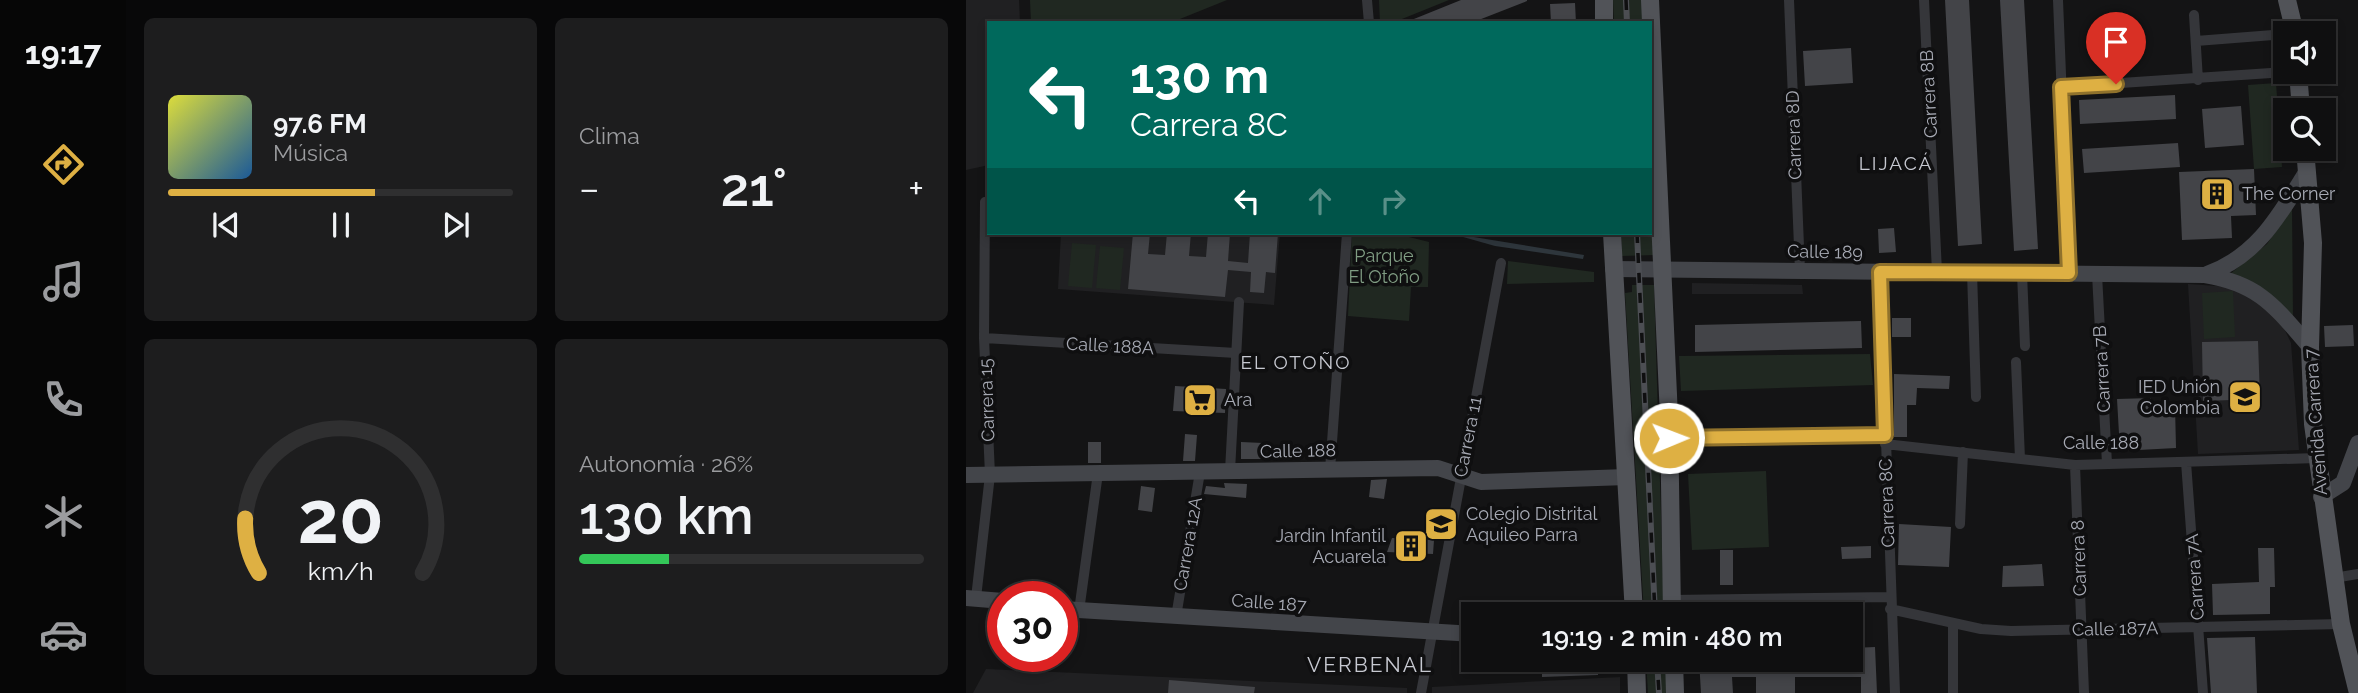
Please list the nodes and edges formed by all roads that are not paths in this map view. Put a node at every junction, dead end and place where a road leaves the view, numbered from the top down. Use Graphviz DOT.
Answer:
graph roads {
  1 [pos="1367,0"];
  2 [pos="1604,0"];
  3 [pos="1650,0"];
  4 [pos="1789,0"];
  5 [pos="1924,0"];
  6 [pos="2058,0"];
  7 [pos="2287,0"];
  8 [pos="2194,15"];
  9 [pos="1368,21"];
  10 [pos="1604,21"];
  11 [pos="1651,21"];
  12 [pos="2291,21"];
  13 [pos="2273,35"];
  14 [pos="1652,41"];
  15 [pos="2196,41"];
  16 [pos="2273,73"];
  17 [pos="2198,80"];
  18 [pos="2061,87"];
  19 [pos="2306,161"];
  20 [pos="2307,171"];
  21 [pos="985,202"];
  22 [pos="1347,235"];
  23 [pos="1612,235"];
  24 [pos="1501,264"];
  25 [pos="1613,269"];
  26 [pos="1663,269"];
  27 [pos="1800,271"];
  28 [pos="1880,272"];
  29 [pos="1937,272"];
  30 [pos="1972,272"];
  31 [pos="2022,273"];
  32 [pos="2069,273"];
  33 [pos="2097,274"];
  34 [pos="2205,275"];
  35 [pos="1239,303"];
  36 [pos="984,338"];
  37 [pos="2025,346"];
  38 [pos="2310,347"];
  39 [pos="1236,353"];
  40 [pos="2016,362"];
  41 [pos="1976,397"];
  42 [pos="1669,438"];
  43 [pos="1885,439"];
  44 [pos="2358,443"];
  45 [pos="1963,452"];
  46 [pos="2317,458"];
  47 [pos="2020,459"];
  48 [pos="2186,462"];
  49 [pos="2107,464"];
  50 [pos="2075,465"];
  51 [pos="1330,470"];
  52 [pos="1230,471"];
  53 [pos="1200,472"];
  54 [pos="1098,474"];
  55 [pos="966,475"];
  56 [pos="990,475"];
  57 [pos="1461,475"];
  58 [pos="1628,477"];
  59 [pos="2321,497"];
  60 [pos="1960,524"];
  61 [pos="2358,574"];
  62 [pos="2334,578"];
  63 [pos="971,598"];
  64 [pos="1633,602"];
  65 [pos="1672,602"];
  66 [pos="1863,603"];
  67 [pos="1890,603"];
  68 [pos="1079,611"];
  69 [pos="1176,617"];
  70 [pos="1953,623"];
  71 [pos="2342,624"];
  72 [pos="2199,627"];
  73 [pos="2082,630"];
  74 [pos="1430,632"];
  75 [pos="1461,633"];
  76 [pos="1636,672"];
  77 [pos="1674,672"];
  78 [pos="1421,693"];
  79 [pos="1637,693"];
  80 [pos="1675,693"];
  81 [pos="1895,693"];
  82 [pos="1952,693"];
  83 [pos="2084,693"];
  84 [pos="2203,693"];
  85 [pos="2358,693"];
  1 -- 9 [label="street"];
  2 -- 10 [label="main road"];
  3 -- 11 [label="main road"];
  4 -- 27 [label="street, Carrera 8D"];
  5 -- 29 [label="street, Carrera 8B"];
  6 -- 18 [label="street"];
  7 -- 12 [label="main road"];
  8 -- 15 [label="street"];
  13 -- 15 [label="street"];
  14 -- 26 [label="main road"];
  15 -- 17 [label="street"];
  16 -- 17 [label="street"];
  17 -- 18 [label="street"];
  18 -- 32 [label="street"];
  19 -- 20 [label="main road, Avenida Carrera 7"];
  20 -- 34 [label="street, Calle 189"];
  20 -- 38 [label="main road, Avenida Carrera 7"];
  21 -- 36 [label="street, Carrera 15"];
  22 -- 51 [label="street"];
  23 -- 25 [label="main road"];
  24 -- 57 [label="street, Carrera 11"];
  25 -- 26 [label="street, Calle 189"];
  25 -- 58 [label="main road"];
  26 -- 27 [label="street, Calle 189"];
  26 -- 42 [label="main road"];
  27 -- 28 [label="street, Calle 189"];
  28 -- 29 [label="street, Calle 189"];
  28 -- 43 [label="street, Carrera 8C"];
  29 -- 30 [label="street, Calle 189"];
  30 -- 31 [label="street, Calle 189"];
  30 -- 41 [label="street"];
  31 -- 32 [label="street, Calle 189"];
  31 -- 37 [label="street"];
  32 -- 33 [label="street, Calle 189"];
  33 -- 34 [label="street, Calle 189"];
  33 -- 49 [label="street, Carrera 7B"];
  34 -- 38 [label="street, Calle 189"];
  35 -- 39 [label="street"];
  36 -- 39 [label="street, Calle 188A"];
  36 -- 56 [label="street, Carrera 15"];
  38 -- 46 [label="main road, Avenida Carrera 7"];
  39 -- 52 [label="street"];
  40 -- 47 [label="street"];
  42 -- 43 [label="street, Calle 188"];
  42 -- 65 [label="main road"];
  43 -- 45 [label="street, Calle 188"];
  43 -- 67 [label="street, Carrera 8C"];
  44 -- 59 [label="street"];
  45 -- 47 [label="street, Calle 188"];
  45 -- 60 [label="street"];
  46 -- 48 [label="street, Calle 188"];
  46 -- 59 [label="main road, Avenida Carrera 7"];
  47 -- 50 [label="street, Calle 188"];
  48 -- 49 [label="street, Calle 188"];
  48 -- 72 [label="street, Carrera 7A"];
  49 -- 50 [label="street, Calle 188"];
  50 -- 73 [label="street, Carrera 8"];
  51 -- 52 [label="street, Calle 188"];
  51 -- 57 [label="street, Calle 188"];
  52 -- 53 [label="street, Calle 188"];
  53 -- 54 [label="street, Calle 188"];
  53 -- 69 [label="street, Carrera 12A"];
  54 -- 56 [label="street, Calle 188"];
  54 -- 68 [label="street"];
  55 -- 56 [label="street, Calle 188"];
  56 -- 63 [label="street, Carrera 15"];
  57 -- 58 [label="street, Calle 188"];
  57 -- 74 [label="street, Carrera 11"];
  58 -- 64 [label="main road"];
  59 -- 62 [label="main road, Avenida Carrera 7"];
  61 -- 62 [label="street"];
  62 -- 71 [label="main road, Avenida Carrera 7"];
  66 -- 67 [label="street, Calle 187A"];
  67 -- 70 [label="street, Calle 187A"];
  67 -- 81 [label="street, Carrera 8C"];
  68 -- 69 [label="street, Calle 187"];
  69 -- 74 [label="street, Calle 187"];
  70 -- 73 [label="street, Calle 187A"];
  70 -- 82 [label="street"];
  71 -- 72 [label="street, Calle 187A"];
  71 -- 85 [label="main road, Avenida Carrera 7"];
  72 -- 73 [label="street, Calle 187A"];
  72 -- 84 [label="street, Carrera 7A"];
  73 -- 83 [label="street, Carrera 8"];
  74 -- 75 [label="street, Calle 187"];
  74 -- 78 [label="street, Carrera 11"];
  76 -- 79 [label="main road"];
  77 -- 80 [label="main road"];
}
